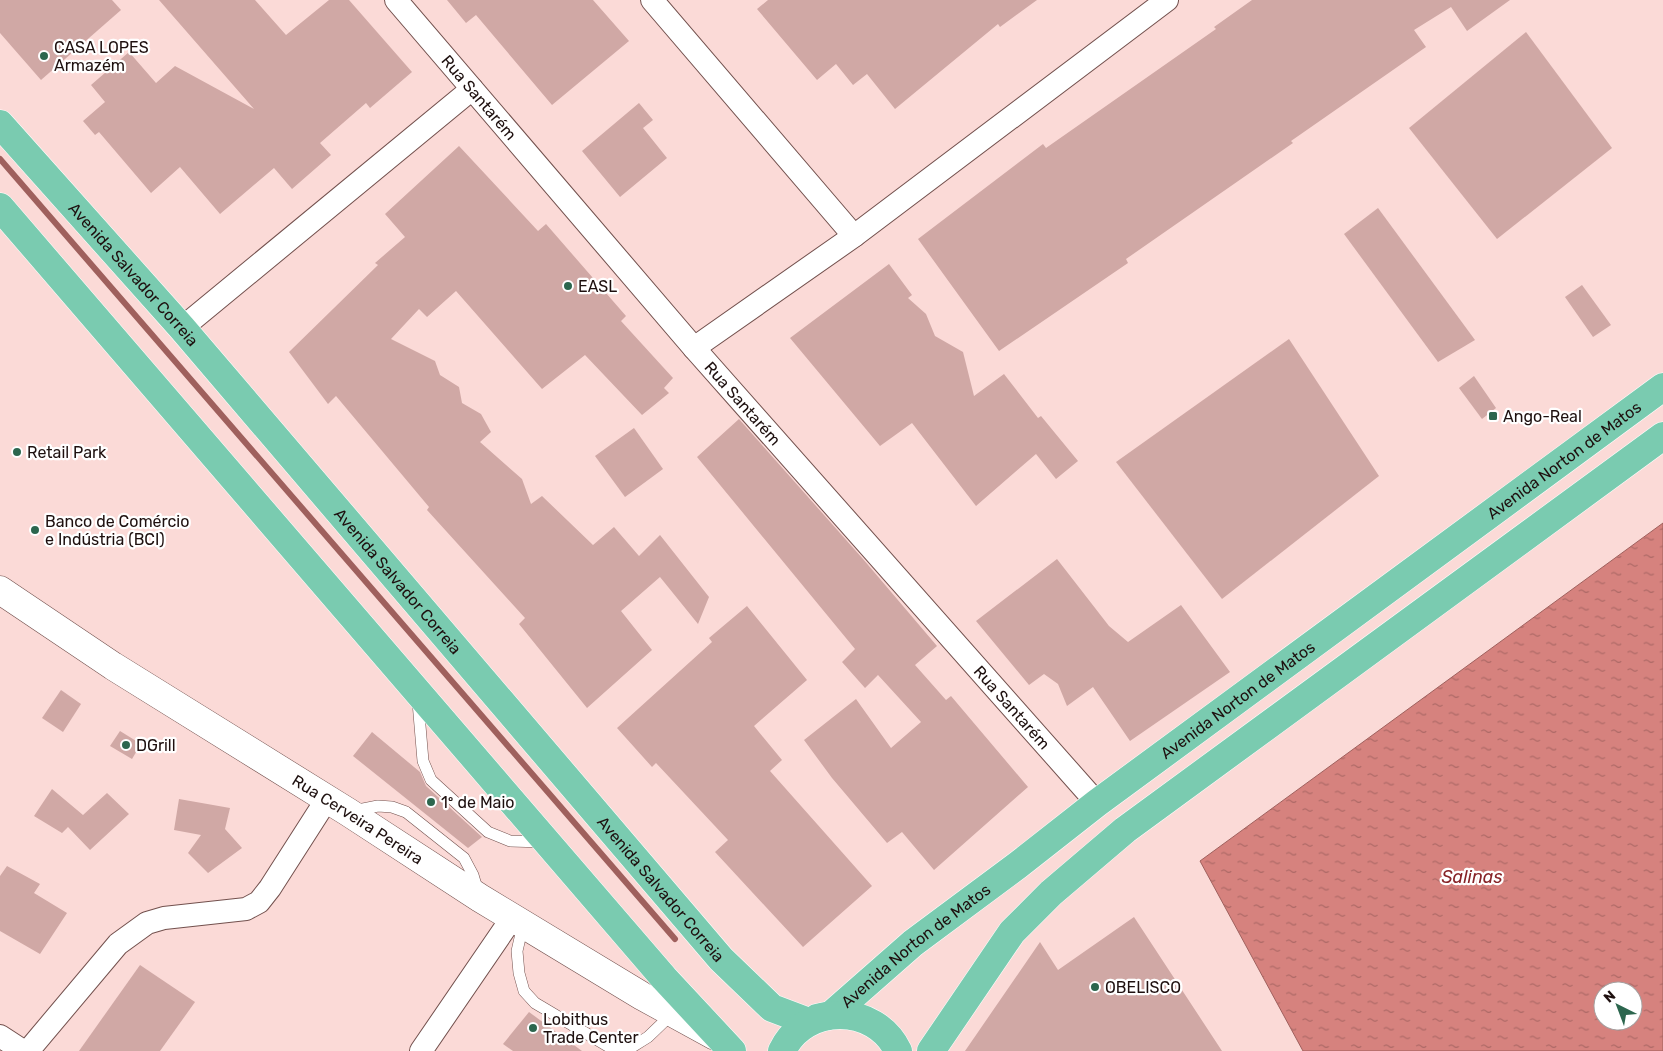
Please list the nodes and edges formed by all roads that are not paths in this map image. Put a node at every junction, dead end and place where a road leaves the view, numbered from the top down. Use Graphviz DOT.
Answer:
graph roads {
  1 [pos="396,0"];
  2 [pos="652,0"];
  3 [pos="1167,0"];
  4 [pos="472,89"];
  5 [pos="0,124"];
  6 [pos="0,207"];
  7 [pos="854,236"];
  8 [pos="182,328"];
  9 [pos="694,348"];
  10 [pos="1663,387"];
  11 [pos="1663,436"];
  12 [pos="0,590"];
  13 [pos="418,693"];
  14 [pos="1097,803"];
  15 [pos="338,805"];
  16 [pos="546,842"];
  17 [pos="518,921"];
  18 [pos="673,1013"];
  19 [pos="820,1018"];
  20 [pos="0,1036"];
  21 [pos="727,1045"];
  22 [pos="23,1051"];
  23 [pos="28,1051"];
  24 [pos="421,1051"];
  25 [pos="782,1051"];
  26 [pos="898,1051"];
  27 [pos="931,1051"];
  1 -- 4 [label="street, Rua Santarém"];
  2 -- 7 [label="street"];
  3 -- 7 [label="street"];
  4 -- 8 [label="street"];
  4 -- 9 [label="street, Rua Santarém"];
  5 -- 8 [label="main road, Avenida Salvador Correia"];
  6 -- 13 [label="main road"];
  7 -- 9 [label="street"];
  8 -- 19 [label="main road, Avenida Salvador Correia"];
  9 -- 14 [label="street, Rua Santarém"];
  10 -- 14 [label="main road, Avenida Norton de Matos"];
  11 -- 27 [label="main road"];
  12 -- 15 [label="main road, Rua Cerveira Pereira"];
  13 -- 16 [label="main road"];
  13 -- 16 [label="lane"];
  14 -- 19 [label="main road, Avenida Norton de Matos"];
  15 -- 17 [label="main road, Rua Cerveira Pereira"];
  15 -- 23 [label="street"];
  16 -- 21 [label="main road"];
  17 -- 18 [label="main road, Rua Cerveira Pereira"];
  17 -- 18 [label="lane"];
  17 -- 24 [label="street"];
  18 -- 21 [label="main road, Rua Cerveira Pereira"];
  19 -- 25 [label="main road, Avenida Norton de Matos"];
  19 -- 26 [label="main road, Avenida Salvador Correia"];
  20 -- 22 [label="street"];
}
